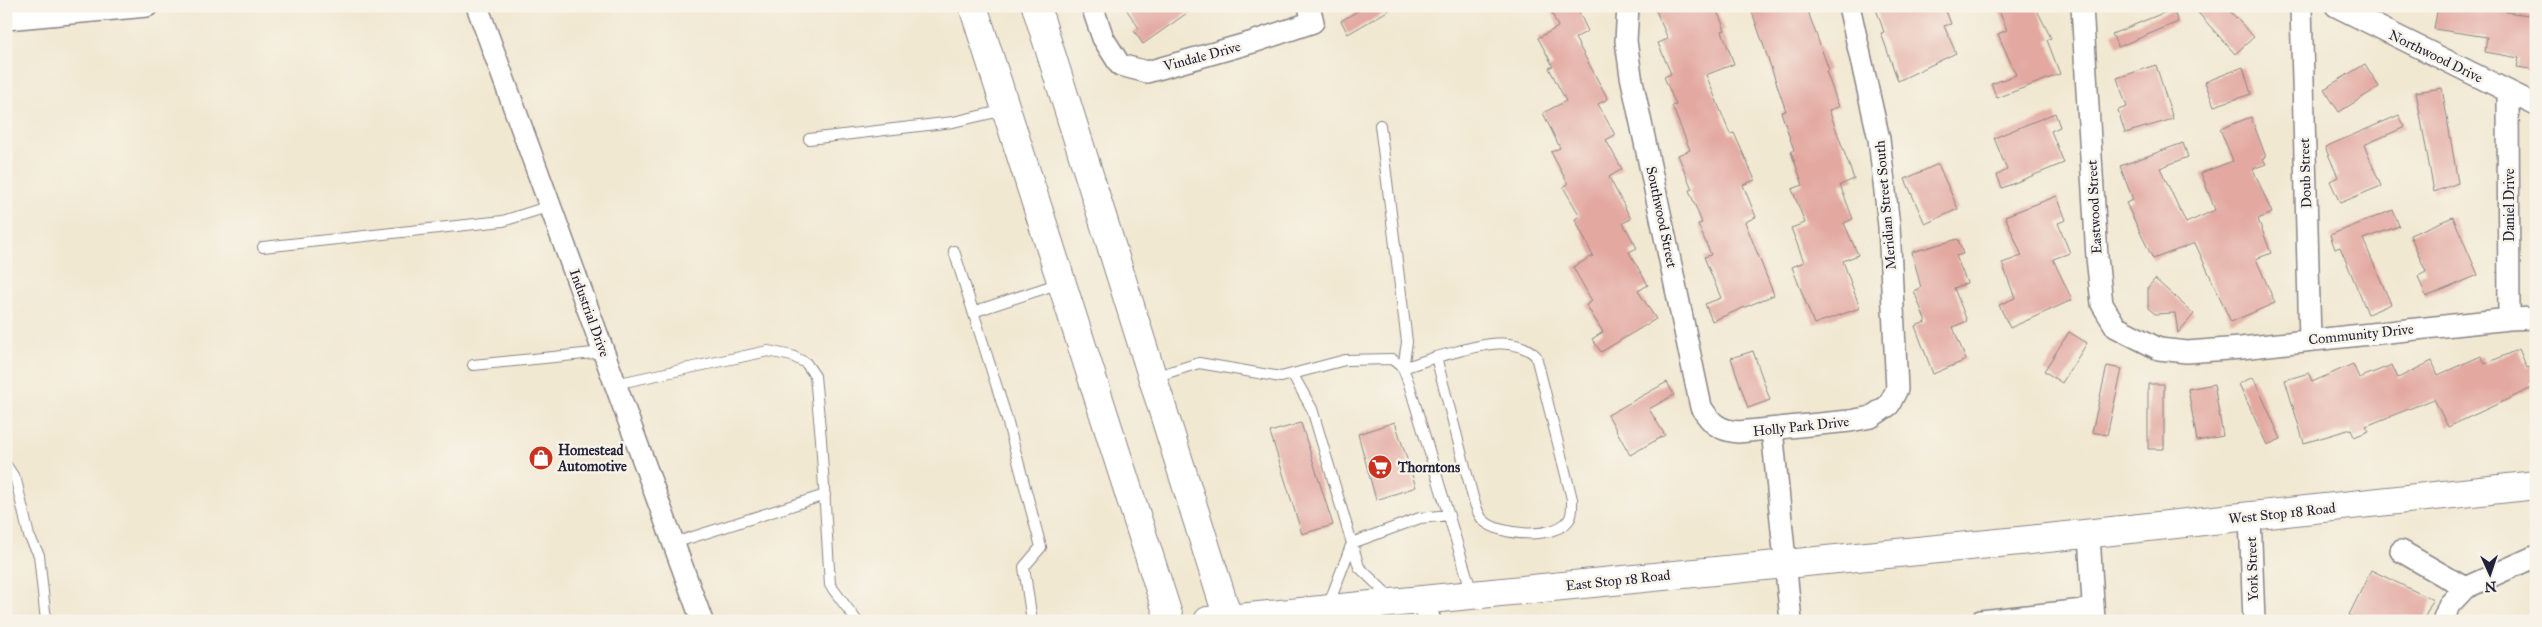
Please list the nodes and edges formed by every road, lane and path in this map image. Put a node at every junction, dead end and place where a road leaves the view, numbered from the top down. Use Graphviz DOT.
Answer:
graph roads {
  1 [pos="147,6"];
  2 [pos="477,6"];
  3 [pos="973,6"];
  4 [pos="1036,6"];
  5 [pos="1092,6"];
  6 [pos="1628,6"];
  7 [pos="1849,6"];
  8 [pos="2082,6"];
  9 [pos="2301,6"];
  10 [pos="2336,6"];
  11 [pos="103,8"];
  12 [pos="38,11"];
  13 [pos="1311,14"];
  14 [pos="6,19"];
  15 [pos="2508,92"];
  16 [pos="2536,105"];
  17 [pos="1006,110"];
  18 [pos="1380,125"];
  19 [pos="809,139"];
  20 [pos="550,206"];
  21 [pos="263,247"];
  22 [pos="954,251"];
  23 [pos="1061,282"];
  24 [pos="973,312"];
  25 [pos="2536,318"];
  26 [pos="2509,319"];
  27 [pos="2310,340"];
  28 [pos="604,352"];
  29 [pos="2187,352"];
  30 [pos="1436,357"];
  31 [pos="473,365"];
  32 [pos="1402,368"];
  33 [pos="1293,375"];
  34 [pos="1154,378"];
  35 [pos="616,384"];
  36 [pos="1889,405"];
  37 [pos="1712,424"];
  38 [pos="1772,429"];
  39 [pos="6,465"];
  40 [pos="2536,485"];
  41 [pos="825,495"];
  42 [pos="1449,515"];
  43 [pos="2250,516"];
  44 [pos="2089,534"];
  45 [pos="2029,540"];
  46 [pos="1352,543"];
  47 [pos="674,544"];
  48 [pos="2401,551"];
  49 [pos="2536,556"];
  50 [pos="1786,563"];
  51 [pos="2465,588"];
  52 [pos="1472,593"];
  53 [pos="1396,602"];
  54 [pos="1327,610"];
  55 [pos="1426,610"];
  56 [pos="2093,615"];
  57 [pos="1222,620"];
  58 [pos="46,621"];
  59 [pos="702,621"];
  60 [pos="857,621"];
  61 [pos="1032,621"];
  62 [pos="1170,621"];
  63 [pos="1791,621"];
  64 [pos="1981,621"];
  65 [pos="2254,621"];
  66 [pos="2444,621"];
  1 -- 11 [label="street"];
  2 -- 20 [label="street, Industrial Drive"];
  3 -- 17 [label="street"];
  4 -- 34 [label="street"];
  5 -- 13 [label="street, Vindale Drive"];
  6 -- 37 [label="street, Southwood Street"];
  7 -- 36 [label="street, Meridian Street South"];
  8 -- 29 [label="street, Eastwood Street"];
  9 -- 27 [label="street, Doub Street"];
  10 -- 15 [label="street, Northwood Drive"];
  11 -- 12 [label="street"];
  12 -- 14 [label="street"];
  15 -- 16 [label="street, Northwood Drive"];
  15 -- 26 [label="street, Daniel Drive"];
  17 -- 19 [label="lane"];
  17 -- 23 [label="street"];
  18 -- 32 [label="lane"];
  20 -- 21 [label="lane"];
  20 -- 28 [label="street, Industrial Drive"];
  22 -- 24 [label="lane"];
  23 -- 24 [label="lane"];
  23 -- 62 [label="street"];
  24 -- 61 [label="lane"];
  25 -- 26 [label="street, Community Drive"];
  26 -- 27 [label="street, Community Drive"];
  27 -- 29 [label="street, Community Drive"];
  28 -- 31 [label="lane"];
  28 -- 35 [label="street, Industrial Drive"];
  30 -- 30 [label="lane"];
  30 -- 32 [label="lane"];
  32 -- 33 [label="lane"];
  32 -- 42 [label="lane"];
  33 -- 34 [label="lane"];
  33 -- 46 [label="lane"];
  34 -- 57 [label="street"];
  35 -- 41 [label="lane"];
  35 -- 47 [label="street, Industrial Drive"];
  36 -- 38 [label="street, Holly Park Drive"];
  37 -- 38 [label="street, Holly Park Drive"];
  38 -- 50 [label="street"];
  39 -- 58 [label="lane"];
  40 -- 43 [label="street, West Stop 18 Road"];
  41 -- 47 [label="lane"];
  41 -- 60 [label="lane"];
  42 -- 46 [label="lane"];
  42 -- 52 [label="lane"];
  43 -- 44 [label="street, West Stop 18 Road"];
  43 -- 65 [label="street, York Street"];
  44 -- 45 [label="street, West Stop 18 Road"];
  44 -- 56 [label="street"];
  45 -- 50 [label="street, East Stop 18 Road"];
  46 -- 53 [label="lane"];
  46 -- 54 [label="lane"];
  47 -- 59 [label="street, Industrial Drive"];
  48 -- 51 [label="street"];
  49 -- 51 [label="street"];
  50 -- 52 [label="street, East Stop 18 Road"];
  50 -- 63 [label="street"];
  51 -- 66 [label="street"];
  52 -- 55 [label="street, East Stop 18 Road"];
  53 -- 54 [label="street, East Stop 18 Road"];
  53 -- 55 [label="street, East Stop 18 Road"];
  54 -- 57 [label="street, East Stop 18 Road"];
  56 -- 64 [label="street"];
}
